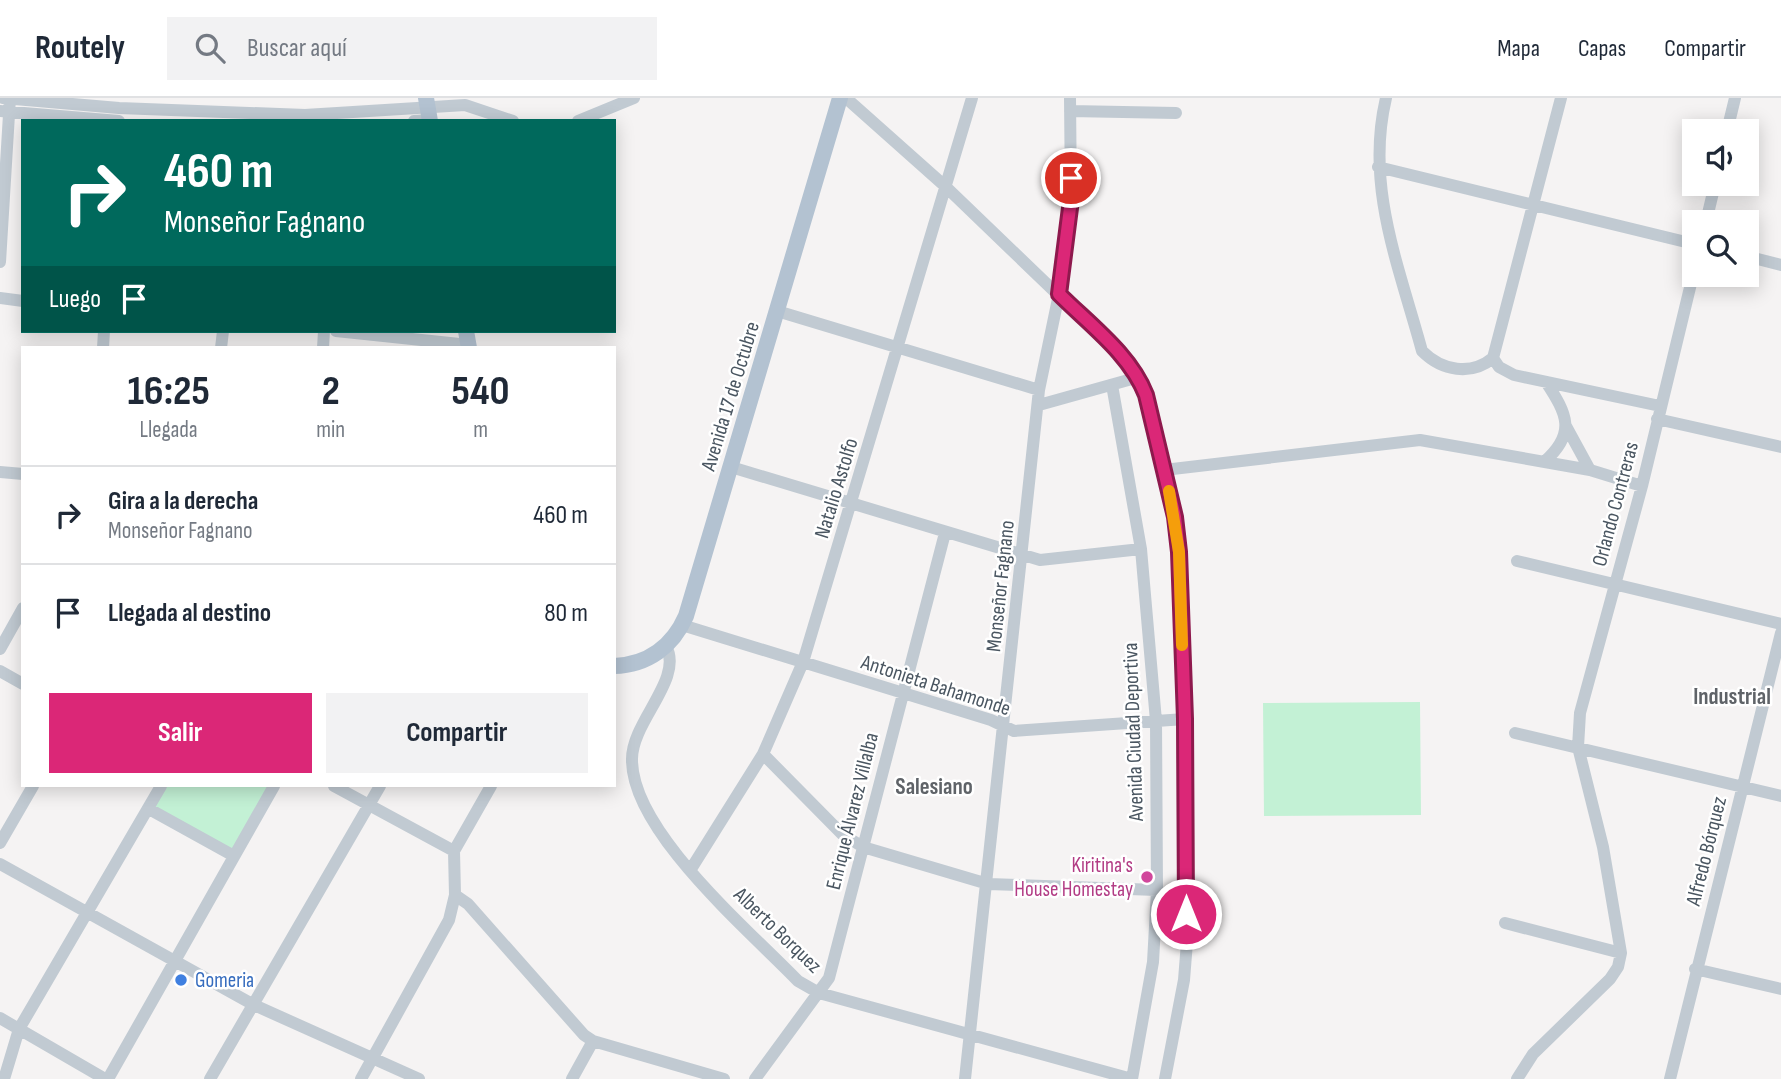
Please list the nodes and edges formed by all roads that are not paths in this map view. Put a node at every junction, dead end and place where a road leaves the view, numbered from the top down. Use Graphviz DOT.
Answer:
graph roads {
  1 [pos="634,98"];
  2 [pos="843,98"];
  3 [pos="972,98"];
  4 [pos="1386,98"];
  5 [pos="1561,98"];
  6 [pos="1735,98"];
  7 [pos="7,104"];
  8 [pos="1070,105"];
  9 [pos="119,112"];
  10 [pos="425,113"];
  11 [pos="1176,113"];
  12 [pos="186,116"];
  13 [pos="304,118"];
  14 [pos="507,119"];
  15 [pos="583,119"];
  16 [pos="1730,119"];
  17 [pos="1378,167"];
  18 [pos="946,187"];
  19 [pos="1534,204"];
  20 [pos="1682,241"];
  21 [pos="1759,259"];
  22 [pos="0,262"];
  23 [pos="1781,265"];
  24 [pos="1690,287"];
  25 [pos="1059,294"];
  26 [pos="0,298"];
  27 [pos="21,301"];
  28 [pos="777,311"];
  29 [pos="350,333"];
  30 [pos="468,341"];
  31 [pos="418,343"];
  32 [pos="898,347"];
  33 [pos="1493,358"];
  34 [pos="1139,377"];
  35 [pos="1546,382"];
  36 [pos="1112,385"];
  37 [pos="1039,390"];
  38 [pos="1039,405"];
  39 [pos="1658,412"];
  40 [pos="1566,426"];
  41 [pos="1781,447"];
  42 [pos="1544,462"];
  43 [pos="731,467"];
  44 [pos="1164,470"];
  45 [pos="1590,470"];
  46 [pos="0,472"];
  47 [pos="21,474"];
  48 [pos="1642,486"];
  49 [pos="852,503"];
  50 [pos="945,533"];
  51 [pos="1141,549"];
  52 [pos="1023,555"];
  53 [pos="1517,561"];
  54 [pos="1614,585"];
  55 [pos="21,612"];
  56 [pos="1781,624"];
  57 [pos="682,625"];
  58 [pos="1781,634"];
  59 [pos="666,646"];
  60 [pos="0,649"];
  61 [pos="803,662"];
  62 [pos="616,666"];
  63 [pos="0,671"];
  64 [pos="21,683"];
  65 [pos="901,695"];
  66 [pos="1185,719"];
  67 [pos="1156,721"];
  68 [pos="1005,728"];
  69 [pos="1515,733"];
  70 [pos="1578,747"];
  71 [pos="763,754"];
  72 [pos="1742,786"];
  73 [pos="32,787"];
  74 [pos="161,787"];
  75 [pos="273,787"];
  76 [pos="336,787"];
  77 [pos="379,787"];
  78 [pos="490,787"];
  79 [pos="1781,796"];
  80 [pos="369,805"];
  81 [pos="149,809"];
  82 [pos="0,842"];
  83 [pos="863,846"];
  84 [pos="454,851"];
  85 [pos="234,856"];
  86 [pos="0,864"];
  87 [pos="691,869"];
  88 [pos="988,884"];
  89 [pos="1157,890"];
  90 [pos="455,895"];
  91 [pos="88,912"];
  92 [pos="1505,923"];
  93 [pos="1621,953"];
  94 [pos="173,960"];
  95 [pos="1695,969"];
  96 [pos="1781,989"];
  97 [pos="819,993"];
  98 [pos="254,1005"];
  99 [pos="0,1017"];
  100 [pos="19,1029"];
  101 [pos="971,1037"];
  102 [pos="593,1041"];
  103 [pos="371,1057"];
  104 [pos="4,1079"];
  105 [pos="107,1079"];
  106 [pos="211,1079"];
  107 [pos="361,1079"];
  108 [pos="419,1079"];
  109 [pos="572,1079"];
  110 [pos="724,1079"];
  111 [pos="755,1079"];
  112 [pos="965,1079"];
  113 [pos="1132,1079"];
  114 [pos="1165,1079"];
  115 [pos="1517,1079"];
  116 [pos="1670,1079"];
  1 -- 15 [label="street"];
  2 -- 18 [label="street"];
  2 -- 28 [label="main road, Avenida 17 de Octubre"];
  3 -- 18 [label="street, Natalio Astolfo"];
  4 -- 17 [label="street"];
  5 -- 19 [label="street"];
  6 -- 16 [label="street"];
  7 -- 9 [label="street"];
  7 -- 22 [label="street"];
  8 -- 11 [label="street"];
  8 -- 25 [label="street, Monseñor Fagnano"];
  9 -- 12 [label="street"];
  10 -- 13 [label="street"];
  10 -- 14 [label="street"];
  12 -- 13 [label="street"];
  17 -- 19 [label="street"];
  17 -- 33 [label="street"];
  18 -- 25 [label="street"];
  18 -- 32 [label="street, Natalio Astolfo"];
  19 -- 20 [label="street"];
  19 -- 33 [label="street"];
  21 -- 23 [label="street"];
  24 -- 39 [label="street, Orlando Contreras"];
  25 -- 34 [label="street"];
  25 -- 37 [label="street, Monseñor Fagnano"];
  26 -- 27 [label="street"];
  28 -- 32 [label="street"];
  28 -- 43 [label="main road, Avenida 17 de Octubre"];
  29 -- 31 [label="street"];
  30 -- 31 [label="street"];
  32 -- 37 [label="street"];
  32 -- 49 [label="street, Natalio Astolfo"];
  33 -- 35 [label="street"];
  34 -- 36 [label="street"];
  34 -- 44 [label="street"];
  35 -- 39 [label="street"];
  35 -- 40 [label="street"];
  36 -- 38 [label="street"];
  36 -- 51 [label="street, Avenida Ciudad Deportiva"];
  37 -- 38 [label="street, Monseñor Fagnano"];
  38 -- 52 [label="street, Monseñor Fagnano"];
  39 -- 41 [label="street"];
  39 -- 48 [label="street, Orlando Contreras"];
  40 -- 42 [label="street"];
  40 -- 45 [label="street"];
  42 -- 44 [label="street"];
  42 -- 45 [label="street"];
  43 -- 49 [label="street"];
  43 -- 57 [label="main road, Avenida 17 de Octubre"];
  44 -- 66 [label="street"];
  45 -- 48 [label="street"];
  46 -- 47 [label="street"];
  48 -- 54 [label="street, Orlando Contreras"];
  49 -- 50 [label="street"];
  49 -- 61 [label="street, Natalio Astolfo"];
  50 -- 52 [label="street"];
  50 -- 65 [label="street, Enrique Álvarez Villalba"];
  51 -- 52 [label="street"];
  51 -- 67 [label="street, Avenida Ciudad Deportiva"];
  52 -- 68 [label="street, Monseñor Fagnano"];
  53 -- 54 [label="street"];
  54 -- 56 [label="street"];
  54 -- 70 [label="street, Orlando Contreras"];
  55 -- 60 [label="street"];
  57 -- 59 [label="main road, Avenida 17 de Octubre"];
  57 -- 61 [label="street, Antonieta Bahamonde"];
  58 -- 72 [label="street, Alfredo Bórquez"];
  59 -- 62 [label="main road, Avenida 17 de Octubre"];
  59 -- 87 [label="street, Alberto Borquez"];
  61 -- 65 [label="street, Antonieta Bahamonde"];
  61 -- 71 [label="street, Natalio Astolfo"];
  63 -- 64 [label="street"];
  65 -- 68 [label="street, Antonieta Bahamonde"];
  65 -- 83 [label="street, Enrique Álvarez Villalba"];
  66 -- 67 [label="street, Antonieta Bahamonde"];
  66 -- 114 [label="street"];
  67 -- 68 [label="street, Antonieta Bahamonde"];
  67 -- 89 [label="street, Avenida Ciudad Deportiva"];
  68 -- 88 [label="street, Monseñor Fagnano"];
  69 -- 70 [label="street"];
  70 -- 72 [label="street"];
  70 -- 93 [label="street, Orlando Contreras"];
  71 -- 83 [label="street"];
  71 -- 87 [label="street, Natalio Astolfo"];
  72 -- 79 [label="street"];
  72 -- 95 [label="street, Alfredo Bórquez"];
  73 -- 82 [label="street"];
  74 -- 81 [label="street"];
  75 -- 85 [label="street"];
  76 -- 80 [label="street"];
  77 -- 80 [label="street"];
  78 -- 84 [label="street"];
  80 -- 84 [label="street"];
  80 -- 98 [label="street"];
  81 -- 85 [label="street"];
  81 -- 91 [label="street"];
  83 -- 88 [label="street"];
  83 -- 97 [label="street, Enrique Álvarez Villalba"];
  84 -- 90 [label="street"];
  85 -- 94 [label="street"];
  86 -- 91 [label="street"];
  87 -- 97 [label="street, Alberto Borquez"];
  88 -- 89 [label="street"];
  88 -- 101 [label="street, Monseñor Fagnano"];
  89 -- 113 [label="street, Avenida Ciudad Deportiva"];
  90 -- 102 [label="street"];
  90 -- 103 [label="street"];
  91 -- 94 [label="street"];
  91 -- 100 [label="street"];
  92 -- 93 [label="street"];
  93 -- 115 [label="street"];
  94 -- 98 [label="street"];
  94 -- 105 [label="street"];
  95 -- 96 [label="street"];
  95 -- 116 [label="street, Alfredo Bórquez"];
  97 -- 101 [label="street, Alberto Borquez"];
  97 -- 111 [label="street, Enrique Álvarez Villalba"];
  98 -- 103 [label="street"];
  98 -- 106 [label="street"];
  99 -- 100 [label="street"];
  100 -- 104 [label="street"];
  100 -- 105 [label="street"];
  101 -- 112 [label="street, Monseñor Fagnano"];
  101 -- 113 [label="street, Alberto Borquez"];
  102 -- 109 [label="street"];
  102 -- 110 [label="street"];
  103 -- 107 [label="street"];
  103 -- 108 [label="street"];
}
